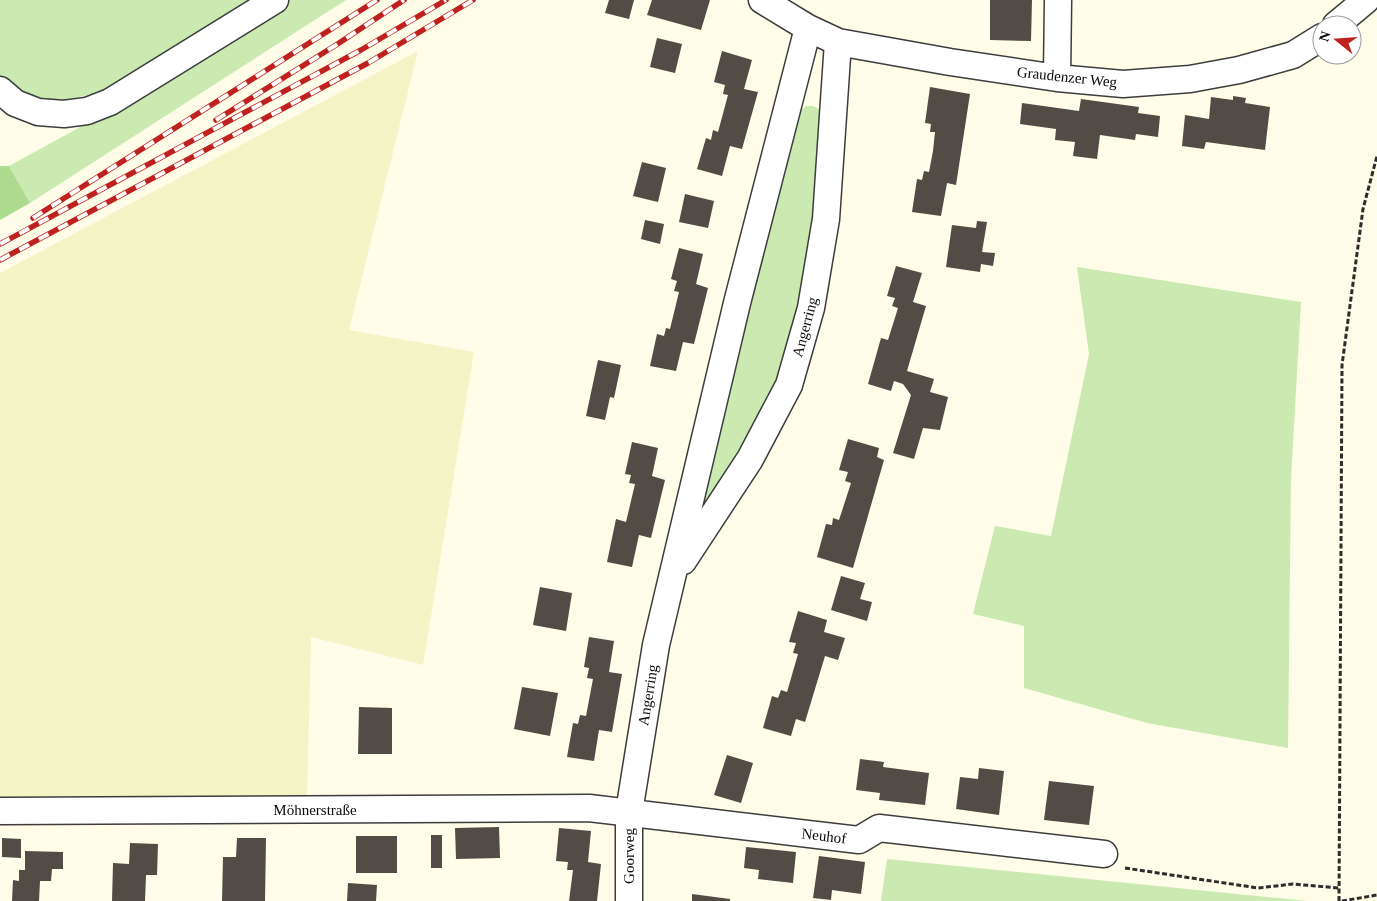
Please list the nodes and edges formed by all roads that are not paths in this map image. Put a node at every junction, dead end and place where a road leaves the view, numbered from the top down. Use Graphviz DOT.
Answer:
graph roads {
  1 [pos="275,0"];
  2 [pos="762,0"];
  3 [pos="1058,0"];
  4 [pos="1366,0"];
  5 [pos="1348,15"];
  6 [pos="808,28"];
  7 [pos="838,42"];
  8 [pos="1312,43"];
  9 [pos="1057,78"];
  10 [pos="0,90"];
  11 [pos="672,579"];
  12 [pos="0,811"];
  13 [pos="630,812"];
  14 [pos="1104,854"];
  15 [pos="629,901"];
  1 -- 10 [label="street"];
  2 -- 6 [label="street, Graudenzer Weg"];
  3 -- 9 [label="street"];
  4 -- 5 [label="street"];
  6 -- 7 [label="street, Graudenzer Weg"];
  6 -- 11 [label="street, Angerring"];
  7 -- 9 [label="street, Graudenzer Weg"];
  7 -- 11 [label="street, Angerring"];
  8 -- 9 [label="street, Graudenzer Weg"];
  11 -- 13 [label="street, Angerring"];
  12 -- 13 [label="street, Möhnerstraße"];
  13 -- 14 [label="street, Neuhof"];
  13 -- 15 [label="street, Goorweg"];
}
